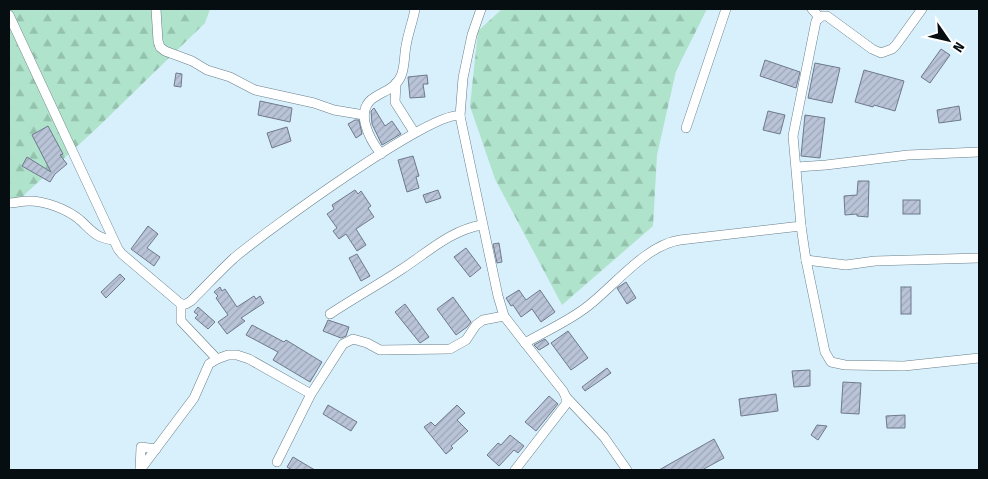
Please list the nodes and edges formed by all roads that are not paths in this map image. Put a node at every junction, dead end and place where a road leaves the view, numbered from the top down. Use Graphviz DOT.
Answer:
graph roads {
  1 [pos="156,9"];
  2 [pos="415,9"];
  3 [pos="481,9"];
  4 [pos="726,9"];
  5 [pos="812,9"];
  6 [pos="922,9"];
  7 [pos="9,15"];
  8 [pos="819,17"];
  9 [pos="396,83"];
  10 [pos="364,116"];
  11 [pos="460,116"];
  12 [pos="686,128"];
  13 [pos="414,132"];
  14 [pos="979,152"];
  15 [pos="381,154"];
  16 [pos="797,167"];
  17 [pos="9,203"];
  18 [pos="482,225"];
  19 [pos="802,226"];
  20 [pos="113,240"];
  21 [pos="979,258"];
  22 [pos="806,260"];
  23 [pos="181,304"];
  24 [pos="330,314"];
  25 [pos="504,316"];
  26 [pos="525,343"];
  27 [pos="979,358"];
  28 [pos="217,359"];
  29 [pos="311,394"];
  30 [pos="566,397"];
  31 [pos="278,462"];
  32 [pos="140,470"];
  33 [pos="515,470"];
  34 [pos="627,470"];
  1 -- 10 [label="street"];
  2 -- 9 [label="street"];
  3 -- 11 [label="street"];
  4 -- 12 [label="street"];
  5 -- 8 [label="street"];
  6 -- 8 [label="street"];
  7 -- 20 [label="street"];
  8 -- 16 [label="street"];
  9 -- 10 [label="street"];
  9 -- 13 [label="street"];
  10 -- 15 [label="street"];
  11 -- 13 [label="street"];
  11 -- 18 [label="street"];
  13 -- 15 [label="street"];
  14 -- 16 [label="street"];
  15 -- 23 [label="street"];
  16 -- 19 [label="street"];
  17 -- 20 [label="street"];
  18 -- 24 [label="street"];
  18 -- 25 [label="street"];
  19 -- 22 [label="street"];
  19 -- 26 [label="street"];
  20 -- 23 [label="street"];
  21 -- 22 [label="street"];
  22 -- 27 [label="street"];
  23 -- 28 [label="street"];
  25 -- 26 [label="street"];
  25 -- 29 [label="street"];
  26 -- 30 [label="street"];
  28 -- 29 [label="street"];
  28 -- 32 [label="street"];
  29 -- 31 [label="street"];
  30 -- 33 [label="street"];
  30 -- 34 [label="street"];
}
